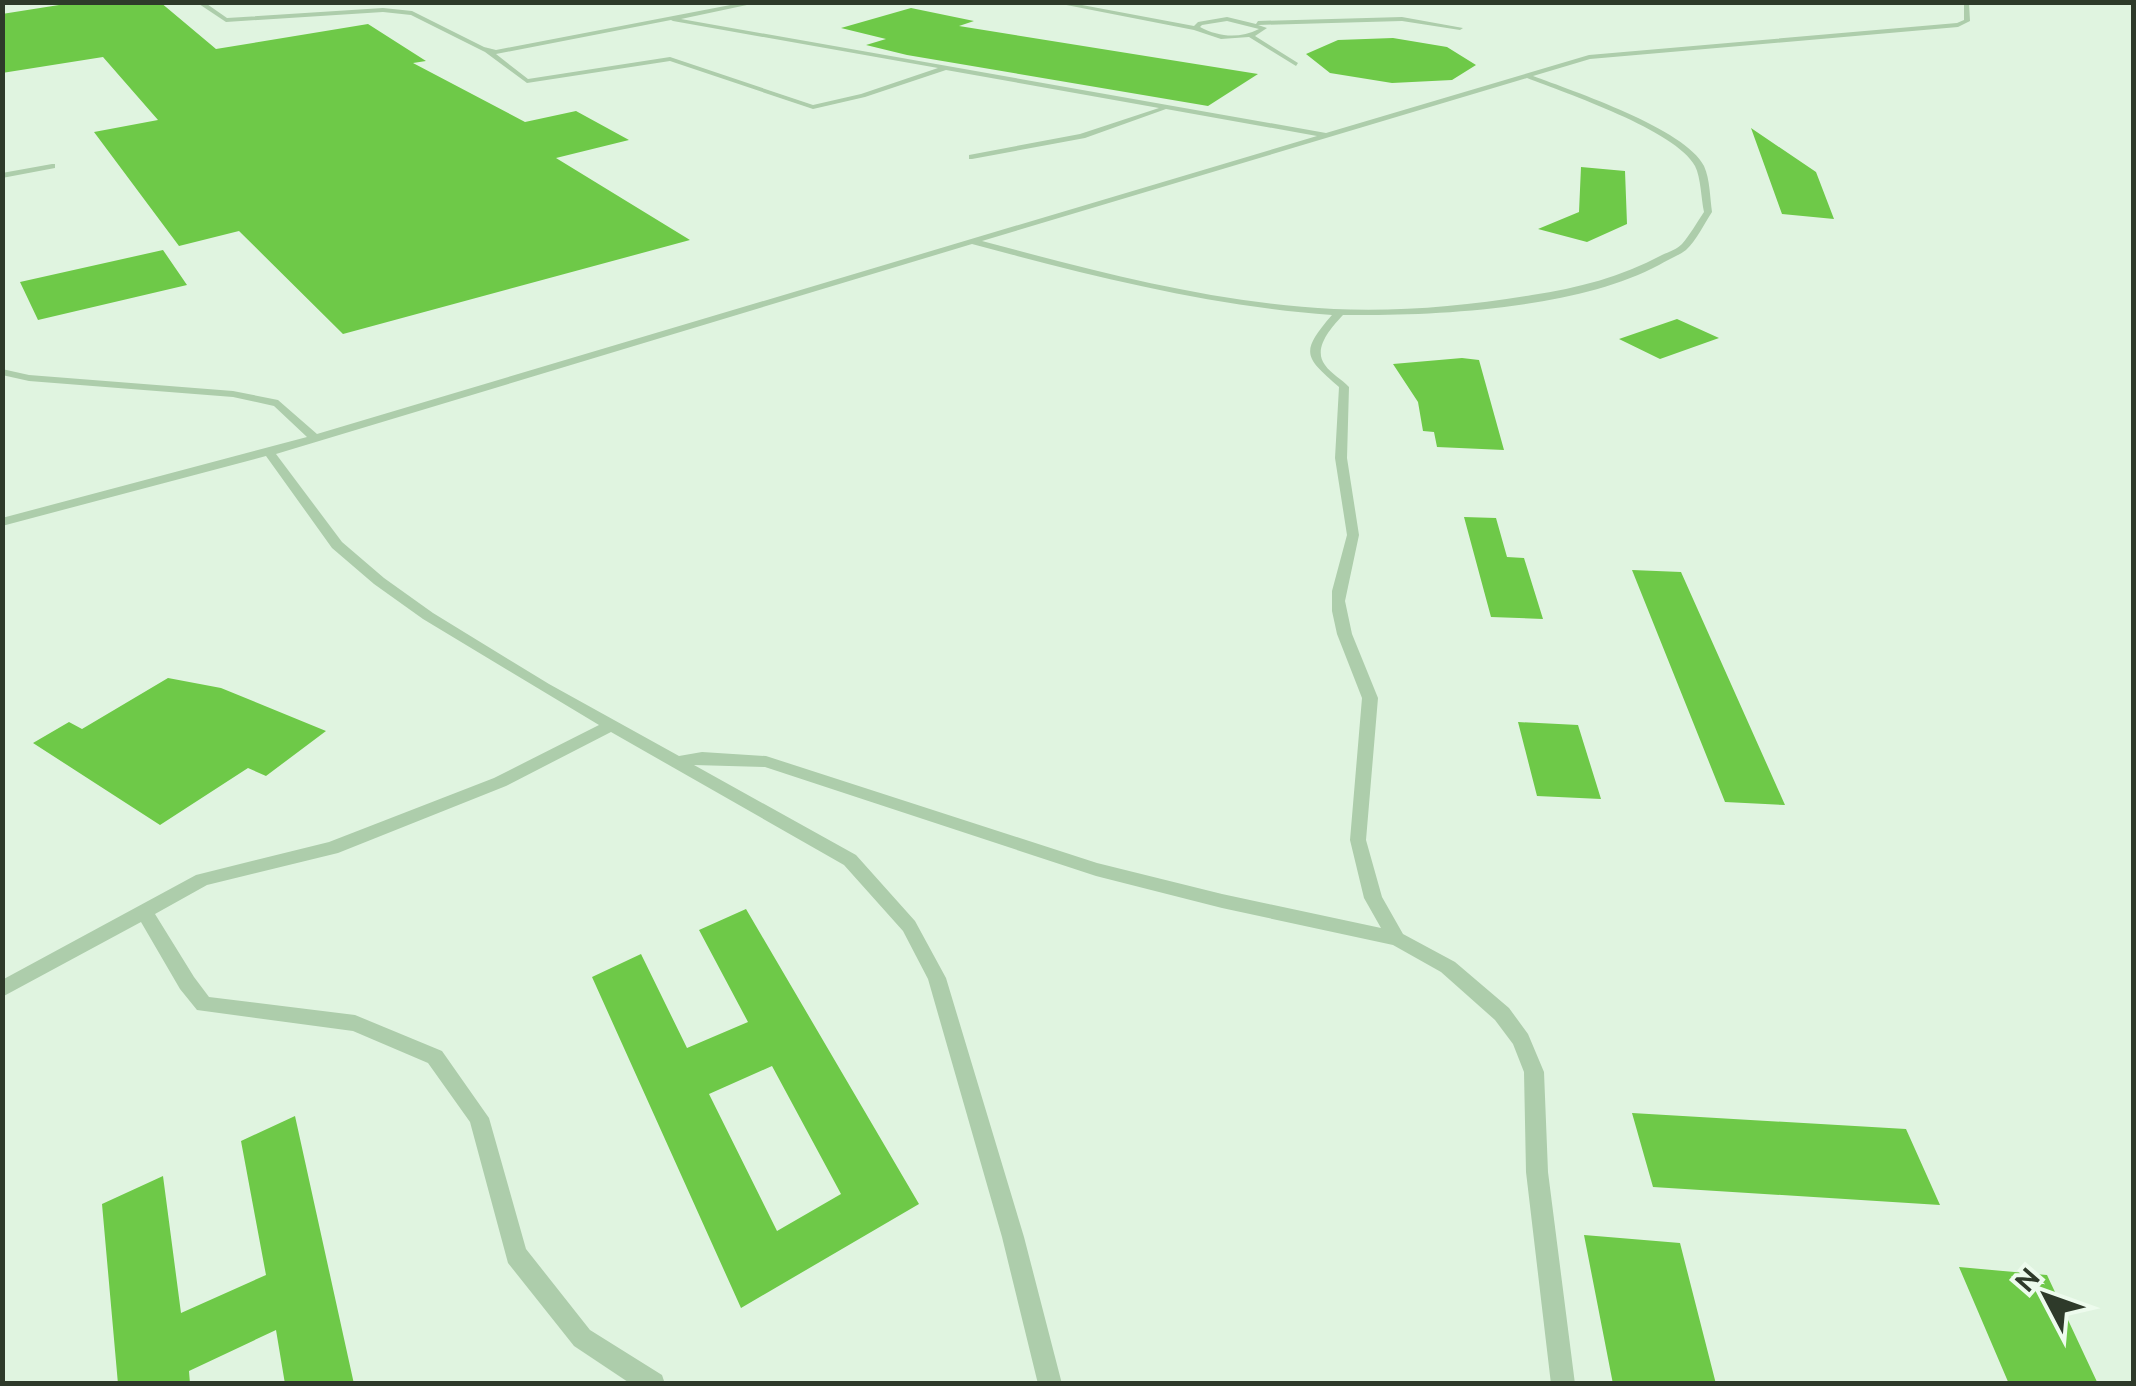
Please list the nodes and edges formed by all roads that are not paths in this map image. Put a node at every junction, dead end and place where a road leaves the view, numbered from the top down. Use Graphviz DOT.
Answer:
graph roads {
  1 [pos="198,2"];
  2 [pos="758,2"];
  3 [pos="1054,2"];
  4 [pos="1967,4"];
  5 [pos="674,19"];
  6 [pos="1258,24"];
  7 [pos="1196,28"];
  8 [pos="1460,28"];
  9 [pos="1251,36"];
  10 [pos="488,52"];
  11 [pos="1296,64"];
  12 [pos="946,68"];
  13 [pos="1528,76"];
  14 [pos="1164,108"];
  15 [pos="1330,136"];
  16 [pos="972,156"];
  17 [pos="52,166"];
  18 [pos="2,176"];
  19 [pos="972,242"];
  20 [pos="1340,312"];
  21 [pos="2,372"];
  22 [pos="315,438"];
  23 [pos="269,452"];
  24 [pos="2,522"];
  25 [pos="611,725"];
  26 [pos="677,762"];
  27 [pos="145,912"];
  28 [pos="1397,938"];
  29 [pos="2,990"];
  30 [pos="653,1384"];
  31 [pos="1050,1384"];
  32 [pos="1563,1384"];
  1 -- 10 [label="lane"];
  2 -- 5 [label="lane"];
  3 -- 7 [label="lane"];
  4 -- 13 [label="lane"];
  5 -- 10 [label="lane"];
  5 -- 12 [label="lane"];
  6 -- 7 [label="lane"];
  6 -- 8 [label="lane"];
  6 -- 9 [label="lane"];
  7 -- 9 [label="lane"];
  9 -- 11 [label="lane"];
  10 -- 12 [label="lane"];
  12 -- 14 [label="lane"];
  13 -- 15 [label="lane"];
  13 -- 20 [label="lane"];
  14 -- 15 [label="lane"];
  14 -- 16 [label="lane"];
  15 -- 19 [label="lane"];
  17 -- 18 [label="lane"];
  19 -- 20 [label="lane"];
  19 -- 22 [label="lane"];
  20 -- 28 [label="lane"];
  21 -- 22 [label="lane"];
  22 -- 23 [label="lane"];
  23 -- 24 [label="lane"];
  23 -- 25 [label="lane"];
  25 -- 26 [label="lane"];
  25 -- 27 [label="lane"];
  26 -- 28 [label="lane"];
  26 -- 31 [label="lane"];
  27 -- 29 [label="lane"];
  27 -- 30 [label="lane"];
  28 -- 32 [label="lane"];
}
